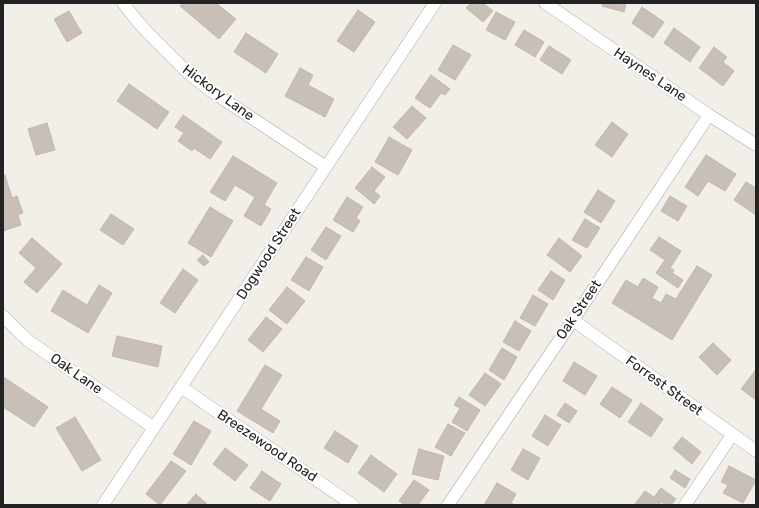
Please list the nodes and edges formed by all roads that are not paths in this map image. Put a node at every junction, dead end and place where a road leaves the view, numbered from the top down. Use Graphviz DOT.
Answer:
graph roads {
  1 [pos="123,3"];
  2 [pos="435,3"];
  3 [pos="545,3"];
  4 [pos="708,115"];
  5 [pos="756,145"];
  6 [pos="326,167"];
  7 [pos="3,316"];
  8 [pos="573,320"];
  9 [pos="181,387"];
  10 [pos="154,428"];
  11 [pos="732,434"];
  12 [pos="756,451"];
  13 [pos="105,504"];
  14 [pos="353,505"];
  15 [pos="448,505"];
  16 [pos="686,505"];
  1 -- 6 [label="street, Hickory Lane"];
  2 -- 6 [label="street, Dogwood Street"];
  3 -- 4 [label="street, Haynes Lane"];
  4 -- 5 [label="street, Haynes Lane"];
  4 -- 8 [label="street, Oak Street"];
  6 -- 9 [label="street, Dogwood Street"];
  7 -- 10 [label="street, Oak Lane"];
  8 -- 11 [label="street, Forrest Street"];
  8 -- 15 [label="street, Oak Street"];
  9 -- 10 [label="street, Dogwood Street"];
  9 -- 14 [label="street, Breezewood Road"];
  10 -- 13 [label="street, Dogwood Street"];
  11 -- 12 [label="street, Forrest Street"];
  11 -- 16 [label="street"];
}
